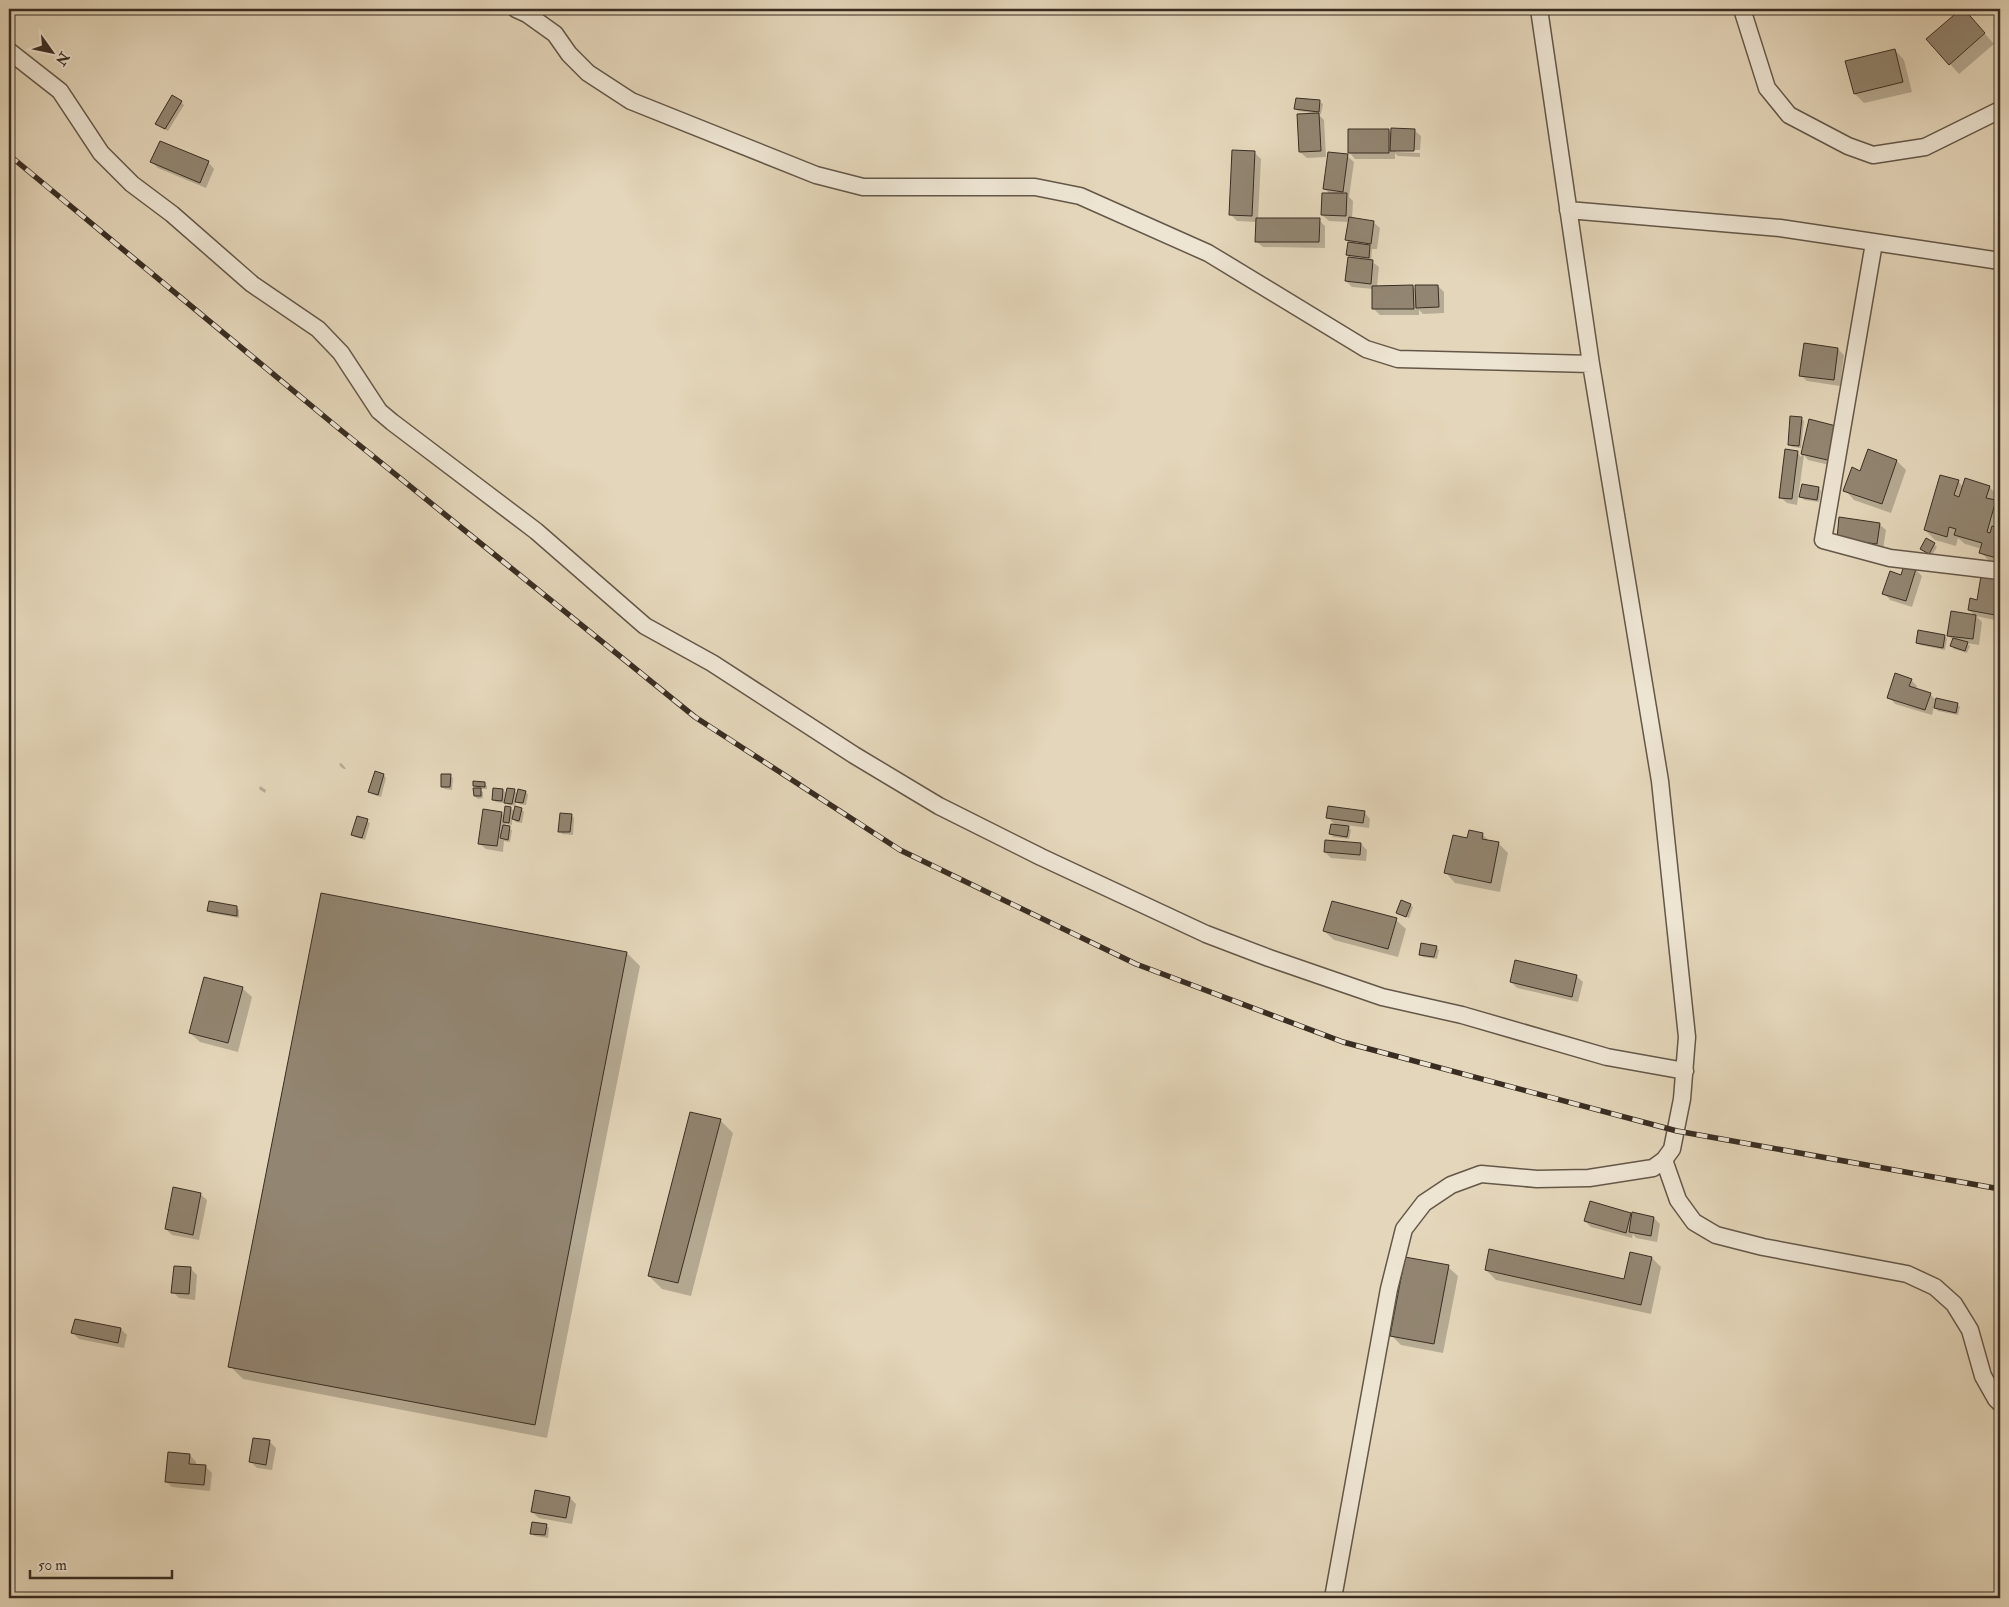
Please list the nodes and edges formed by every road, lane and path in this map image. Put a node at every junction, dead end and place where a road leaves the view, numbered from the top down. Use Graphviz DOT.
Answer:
graph roads {
  1 [pos="516,9"];
  2 [pos="1539,9"];
  3 [pos="1742,9"];
  4 [pos="9,51"];
  5 [pos="2000,110"];
  6 [pos="1568,210"];
  7 [pos="1874,242"];
  8 [pos="2000,261"];
  9 [pos="1591,364"];
  10 [pos="2000,571"];
  11 [pos="1685,1071"];
  12 [pos="1664,1160"];
  13 [pos="2000,1403"];
  14 [pos="1333,1598"];
  1 -- 9 [label="street"];
  2 -- 6 [label="street"];
  3 -- 5 [label="street"];
  4 -- 11 [label="street"];
  6 -- 7 [label="street"];
  6 -- 9 [label="street"];
  7 -- 8 [label="street"];
  7 -- 10 [label="street"];
  9 -- 11 [label="street"];
  11 -- 12 [label="street"];
  12 -- 13 [label="street"];
  12 -- 14 [label="street"];
}
